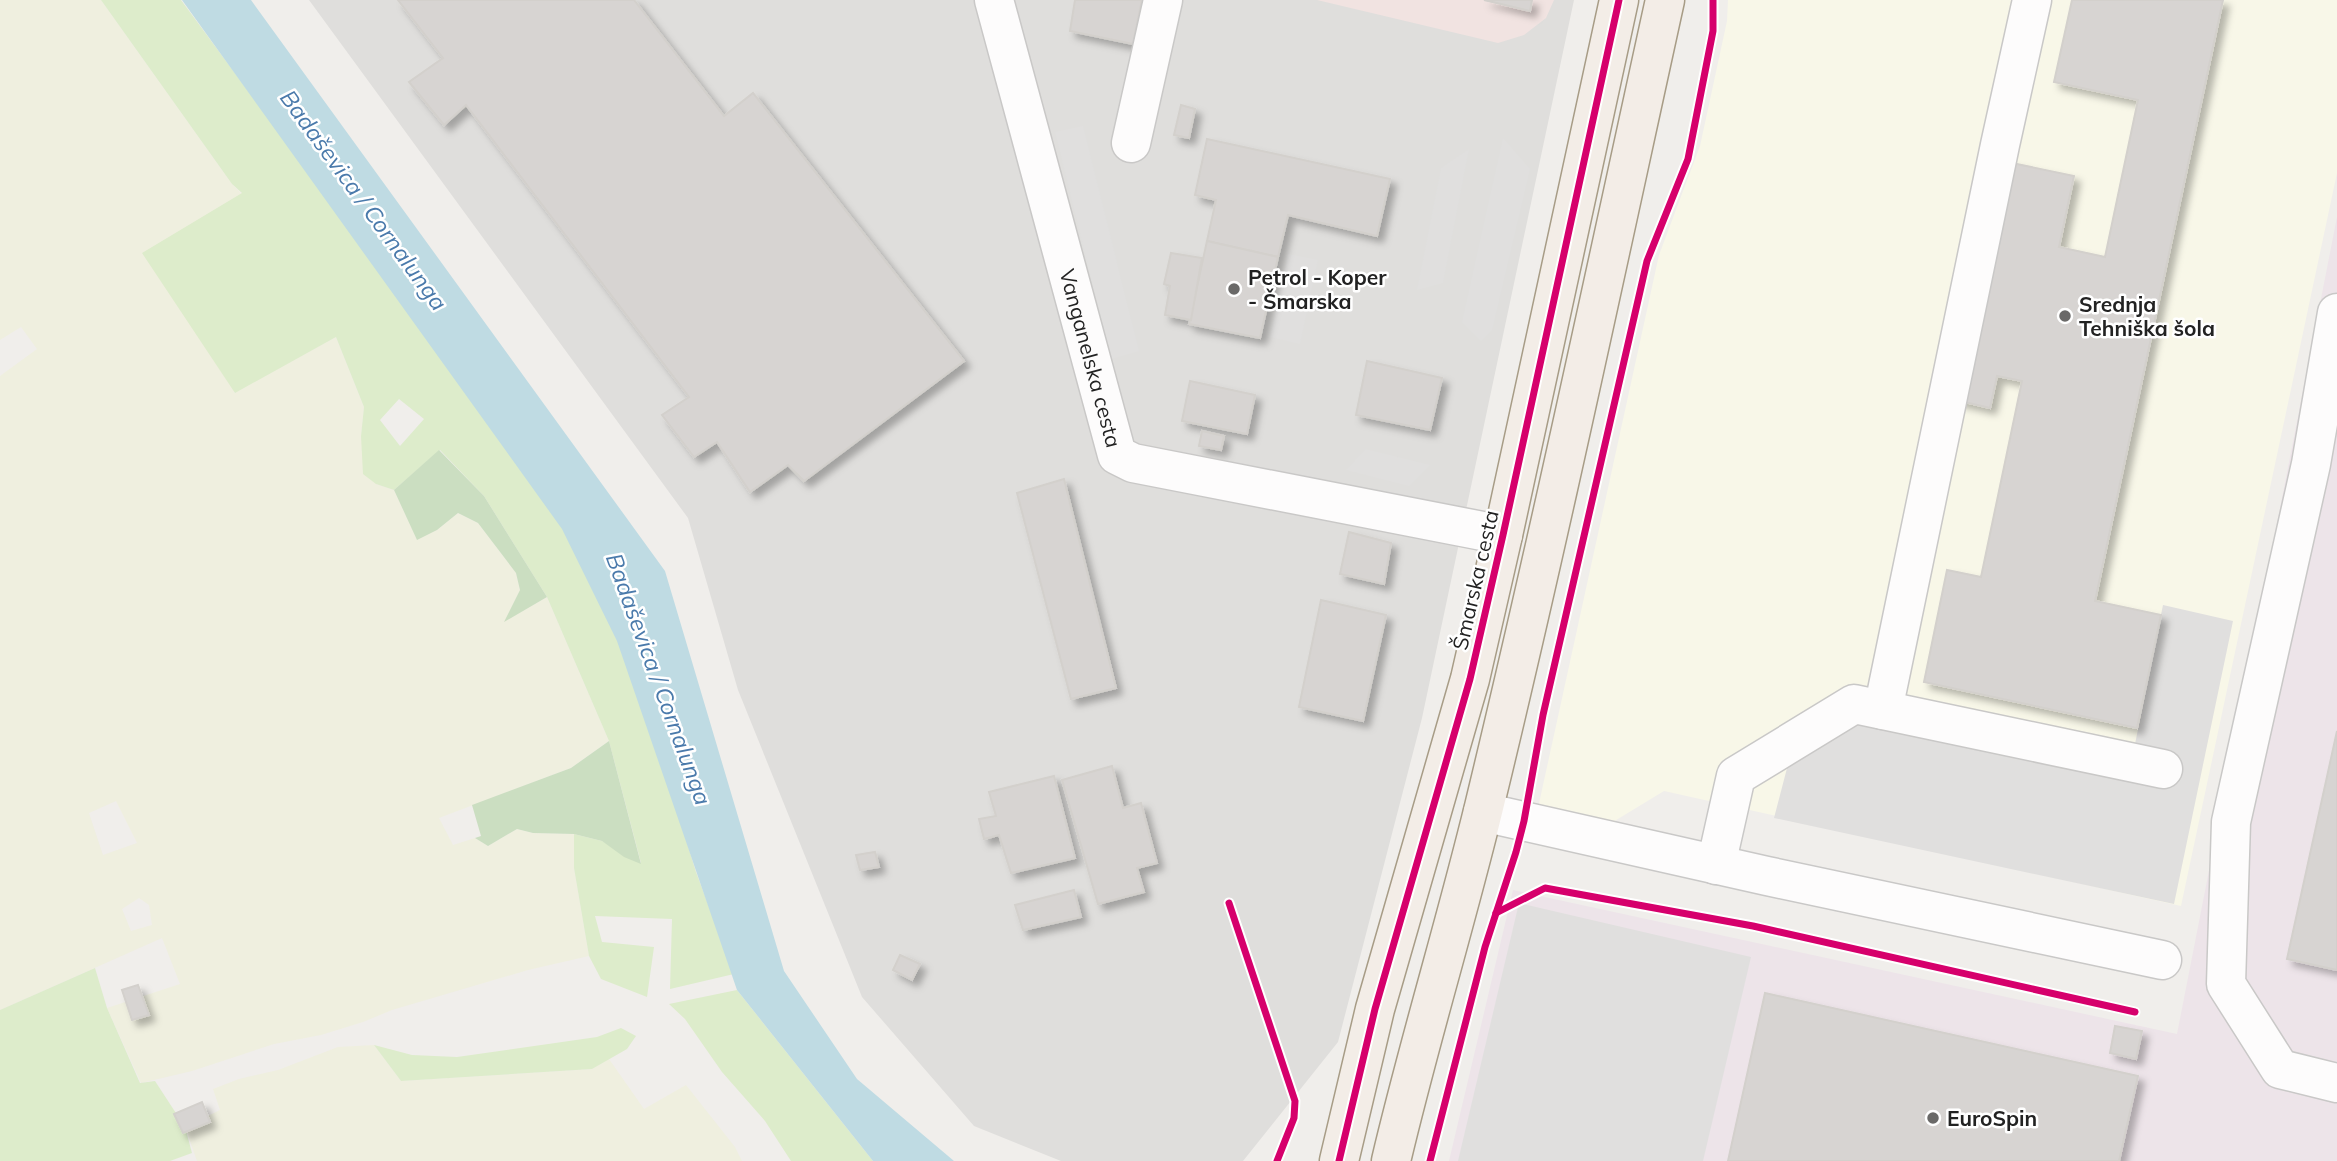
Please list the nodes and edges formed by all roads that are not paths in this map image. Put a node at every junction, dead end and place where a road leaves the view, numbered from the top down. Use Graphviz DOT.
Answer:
graph roads {
  1 [pos="994,0"];
  2 [pos="1163,0"];
  3 [pos="1619,0"];
  4 [pos="1665,0"];
  5 [pos="2032,0"];
  6 [pos="1131,143"];
  7 [pos="2337,313"];
  8 [pos="1503,535"];
  9 [pos="1883,710"];
  10 [pos="2163,769"];
  11 [pos="1483,812"];
  12 [pos="1716,865"];
  13 [pos="2162,960"];
  14 [pos="2337,1083"];
  15 [pos="1339,1161"];
  16 [pos="1391,1161"];
  1 -- 8 [label="street, Vanganelska cesta"];
  2 -- 6 [label="street"];
  3 -- 8 [label="main road, Šmarska cesta"];
  4 -- 11 [label="main road"];
  5 -- 9 [label="street"];
  7 -- 14 [label="street"];
  8 -- 15 [label="main road, Šmarska cesta"];
  9 -- 10 [label="street"];
  9 -- 12 [label="street"];
  11 -- 12 [label="street"];
  11 -- 16 [label="main road"];
  12 -- 13 [label="street"];
}
